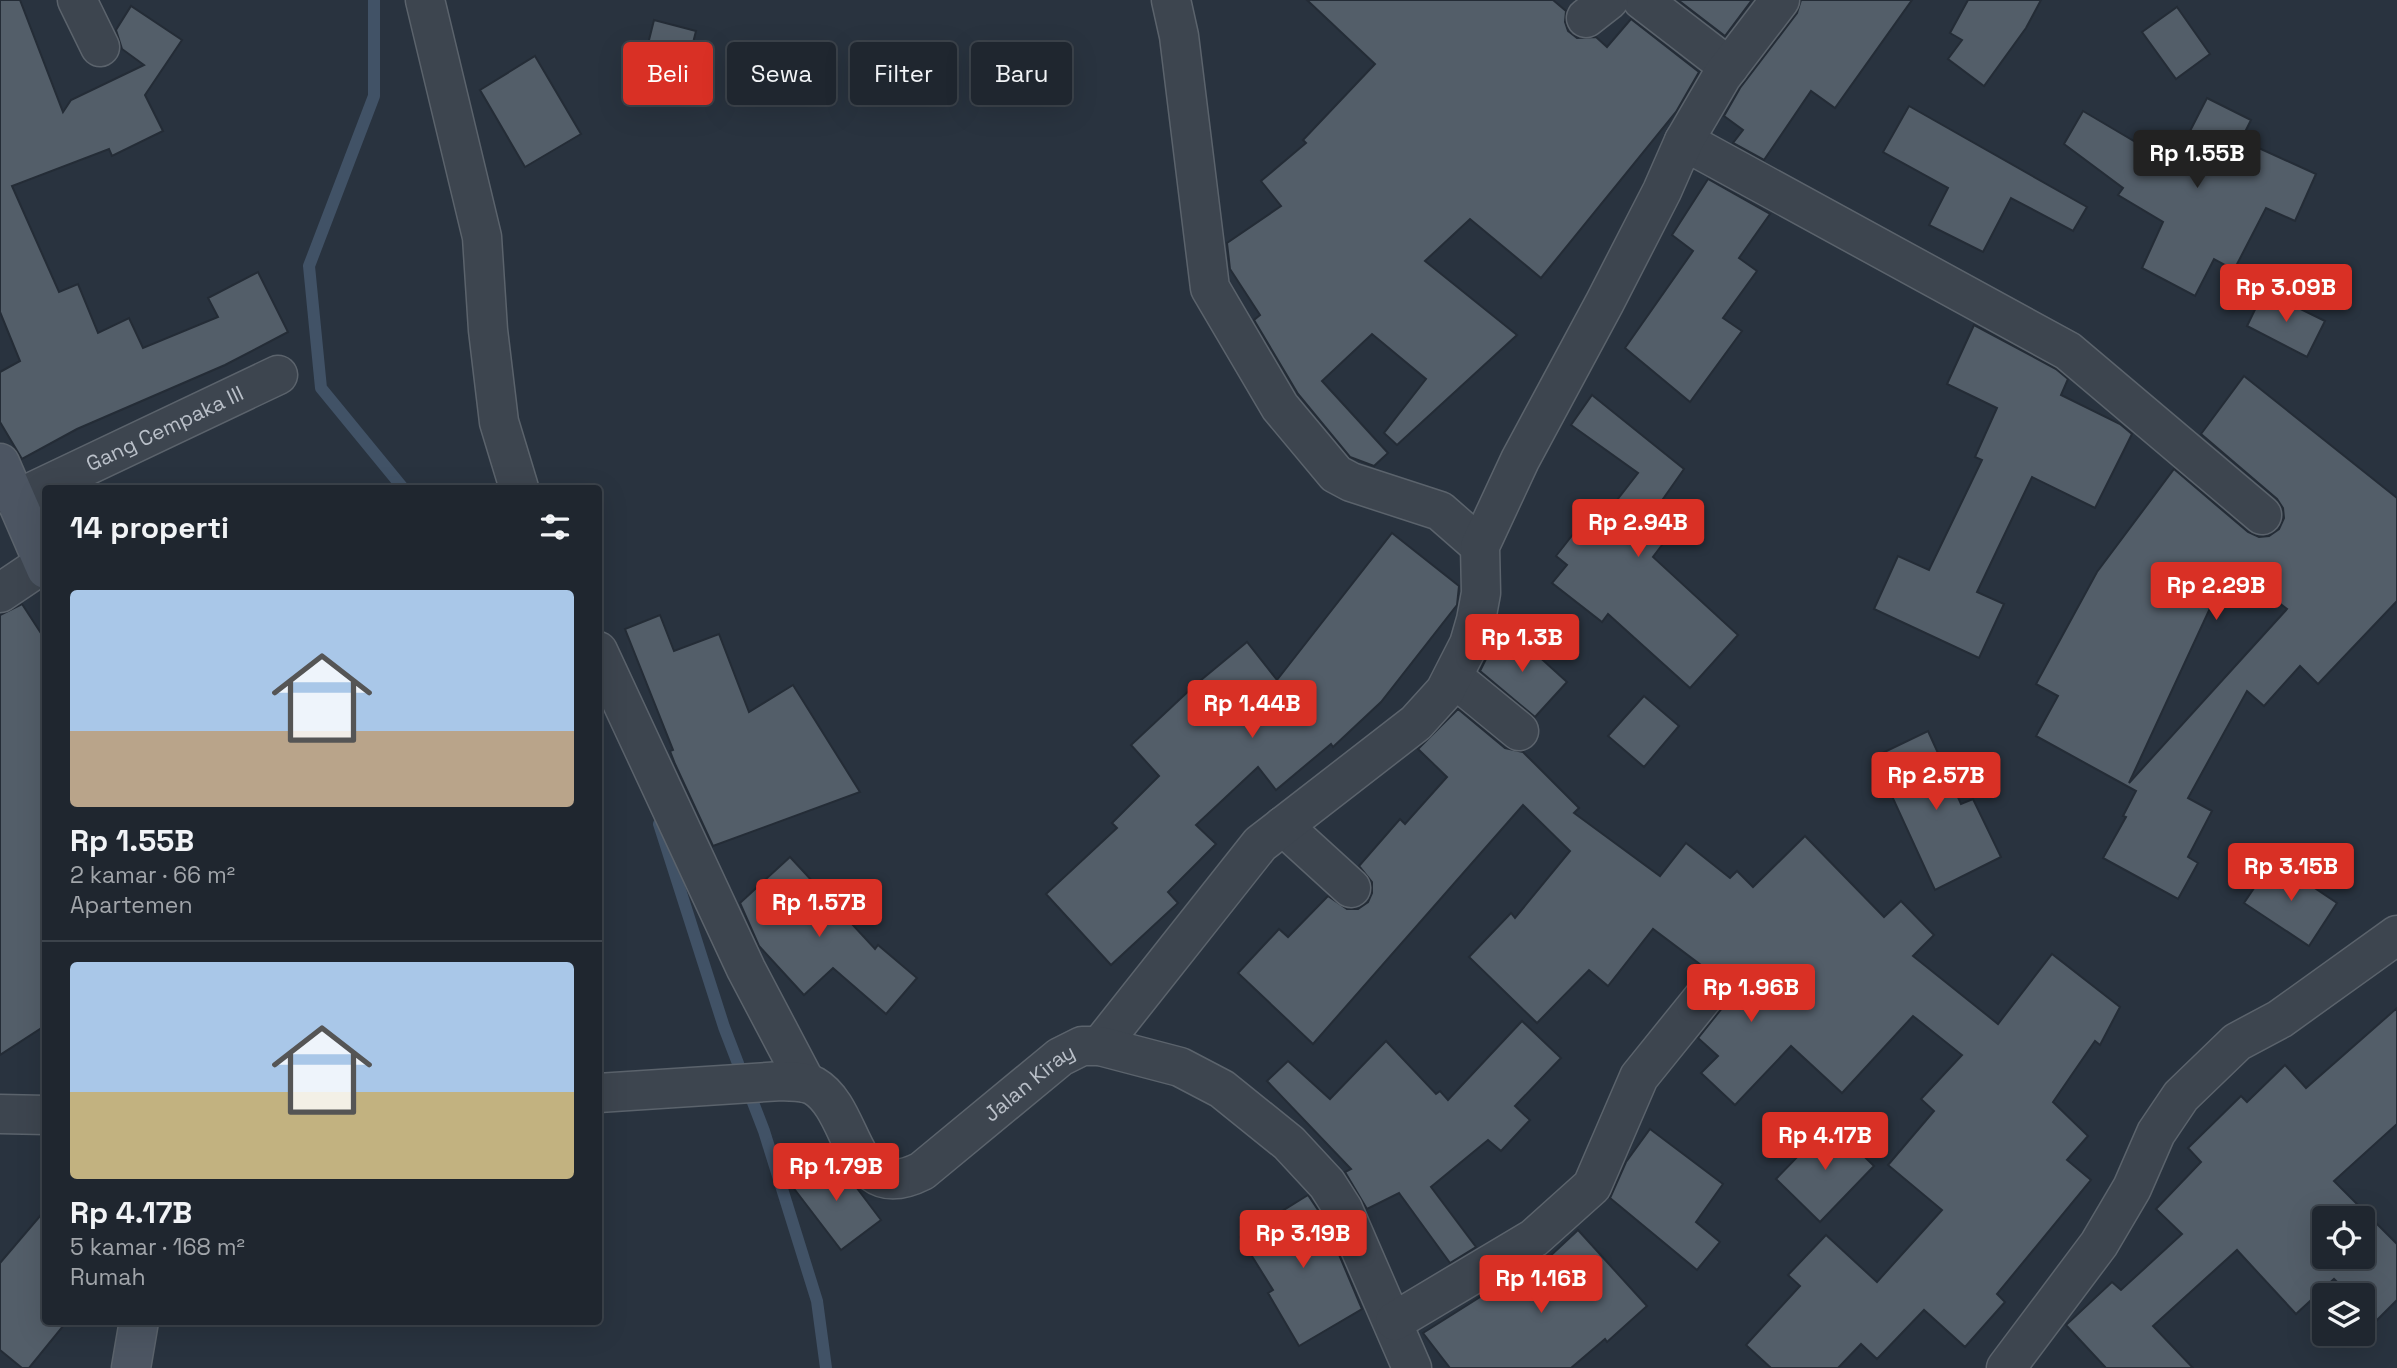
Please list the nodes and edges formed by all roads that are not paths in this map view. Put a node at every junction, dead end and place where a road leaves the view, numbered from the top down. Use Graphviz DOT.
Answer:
graph roads {
  1 [pos="76,0"];
  2 [pos="425,0"];
  3 [pos="1171,0"];
  4 [pos="1642,0"];
  5 [pos="1780,0"];
  6 [pos="100,47"];
  7 [pos="1728,66"];
  8 [pos="1684,141"];
  9 [pos="278,375"];
  10 [pos="0,463"];
  11 [pos="47,485"];
  12 [pos="518,485"];
  13 [pos="42,487"];
  14 [pos="15,500"];
  15 [pos="2262,516"];
  16 [pos="1480,546"];
  17 [pos="42,562"];
  18 [pos="42,568"];
  19 [pos="0,593"];
  20 [pos="602,660"];
  21 [pos="1452,677"];
  22 [pos="1519,731"];
  23 [pos="1283,825"];
  24 [pos="1351,888"];
  25 [pos="2397,935"];
  26 [pos="1710,989"];
  27 [pos="1100,1046"];
  28 [pos="794,1082"];
  29 [pos="602,1093"];
  30 [pos="0,1114"];
  31 [pos="42,1115"];
  32 [pos="1395,1321"];
  33 [pos="138,1325"];
  34 [pos="131,1368"];
  35 [pos="1412,1368"];
  36 [pos="2006,1368"];
  1 -- 6 [label="street"];
  2 -- 12 [label="street"];
  3 -- 16 [label="street"];
  4 -- 7 [label="street"];
  5 -- 7 [label="street"];
  7 -- 8 [label="street"];
  8 -- 15 [label="street"];
  8 -- 16 [label="street"];
  9 -- 11 [label="street, Gang Cempaka III"];
  10 -- 14 [label="main road"];
  13 -- 14 [label="street, Gang Cempaka III"];
  14 -- 17 [label="main road"];
  16 -- 21 [label="street"];
  18 -- 19 [label="street"];
  20 -- 28 [label="street, Jalan Kiray"];
  21 -- 22 [label="street"];
  21 -- 23 [label="street"];
  23 -- 24 [label="street"];
  23 -- 27 [label="street"];
  25 -- 36 [label="street"];
  26 -- 32 [label="street"];
  27 -- 28 [label="street, Jalan Kiray"];
  27 -- 32 [label="street, Jalan Kiray"];
  28 -- 29 [label="street"];
  30 -- 31 [label="street"];
  32 -- 35 [label="street, Jalan Kiray"];
  33 -- 34 [label="main road"];
}
